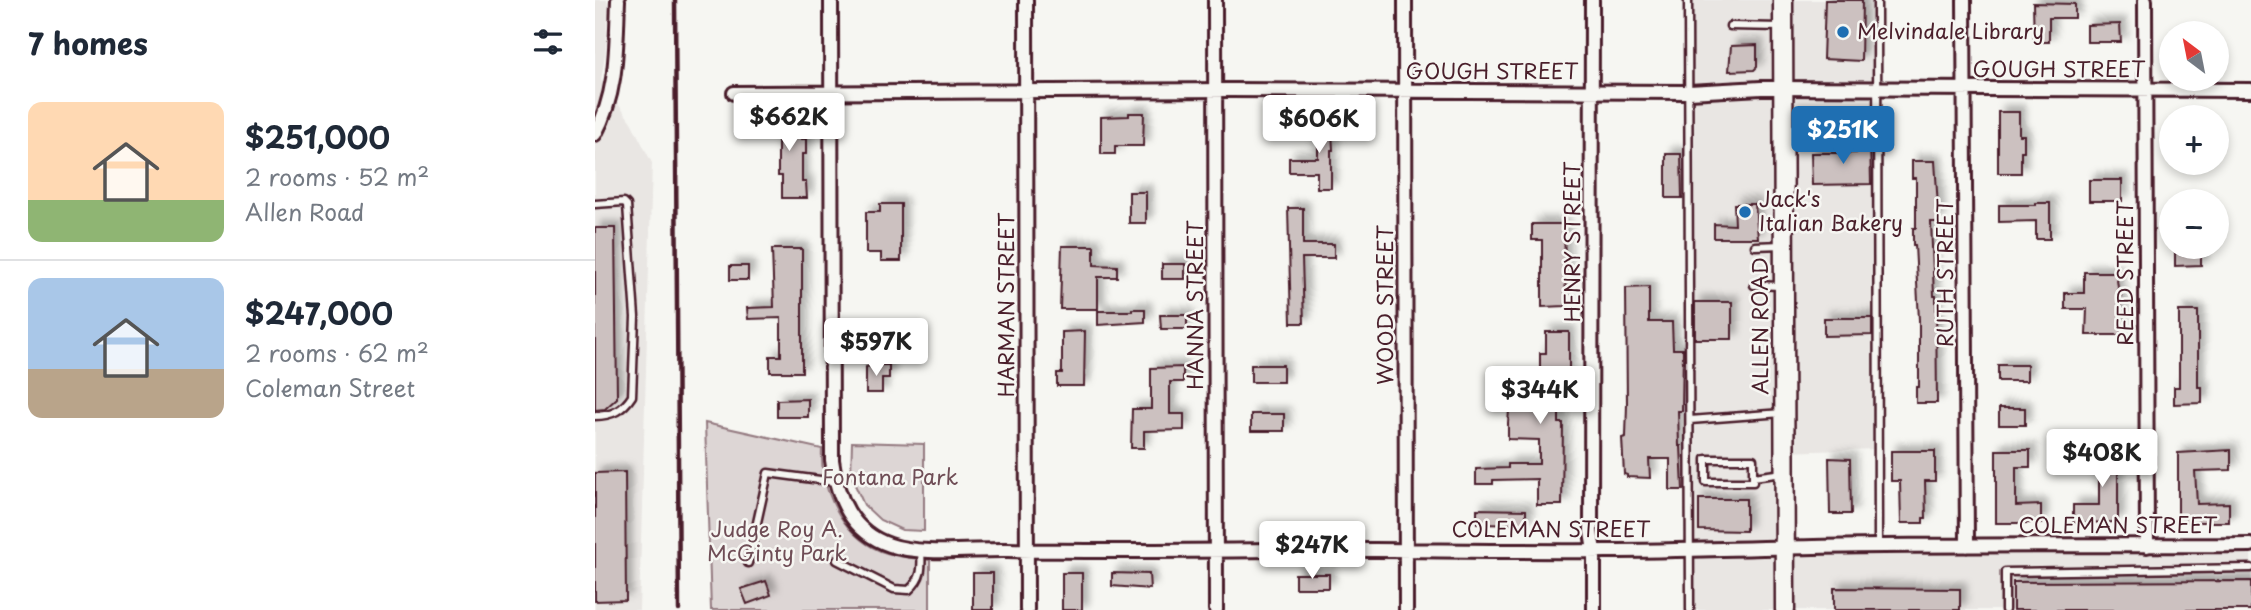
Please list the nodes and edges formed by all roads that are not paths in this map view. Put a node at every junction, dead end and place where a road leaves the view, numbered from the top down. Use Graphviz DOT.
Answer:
graph roads {
  1 [pos="618,0"];
  2 [pos="831,0"];
  3 [pos="1025,0"];
  4 [pos="1215,0"];
  5 [pos="1405,0"];
  6 [pos="1592,0"];
  7 [pos="1688,0"];
  8 [pos="1783,0"];
  9 [pos="1877,0"];
  10 [pos="1964,0"];
  11 [pos="2145,0"];
  12 [pos="1730,26"];
  13 [pos="1783,27"];
  14 [pos="1783,89"];
  15 [pos="1964,89"];
  16 [pos="1405,90"];
  17 [pos="1876,90"];
  18 [pos="2251,90"];
  19 [pos="831,91"];
  20 [pos="2145,91"];
  21 [pos="1025,92"];
  22 [pos="1214,92"];
  23 [pos="1592,92"];
  24 [pos="1689,92"];
  25 [pos="734,93"];
  26 [pos="1870,124"];
  27 [pos="1783,129"];
  28 [pos="595,134"];
  29 [pos="595,204"];
  30 [pos="1784,245"];
  31 [pos="1755,246"];
  32 [pos="1754,285"];
  33 [pos="1784,287"];
  34 [pos="1784,413"];
  35 [pos="595,416"];
  36 [pos="1690,419"];
  37 [pos="1784,473"];
  38 [pos="1753,477"];
  39 [pos="835,482"];
  40 [pos="2147,545"];
  41 [pos="2251,545"];
  42 [pos="1967,546"];
  43 [pos="1878,547"];
  44 [pos="1406,549"];
  45 [pos="1785,549"];
  46 [pos="921,550"];
  47 [pos="1690,550"];
  48 [pos="1027,551"];
  49 [pos="1216,551"];
  50 [pos="1594,551"];
  51 [pos="837,559"];
  52 [pos="748,563"];
  53 [pos="2251,568"];
  54 [pos="1027,610"];
  55 [pos="1216,610"];
  56 [pos="1406,610"];
  57 [pos="1594,610"];
  58 [pos="1690,610"];
  59 [pos="1785,610"];
  60 [pos="2005,610"];
  1 -- 28 [label="street"];
  2 -- 19 [label="street"];
  3 -- 21 [label="street, HARMAN STREET"];
  4 -- 22 [label="street, HANNA STREET"];
  5 -- 16 [label="street, WOOD STREET"];
  6 -- 23 [label="street, HENRY STREET"];
  7 -- 24 [label="lane"];
  8 -- 13 [label="main road, ALLEN ROAD"];
  9 -- 17 [label="lane"];
  10 -- 15 [label="street, RUTH STREET"];
  11 -- 20 [label="street, REED STREET"];
  12 -- 13 [label="lane"];
  13 -- 14 [label="main road, ALLEN ROAD"];
  14 -- 17 [label="street, GOUGH STREET"];
  14 -- 24 [label="street, GOUGH STREET"];
  14 -- 27 [label="main road, ALLEN ROAD"];
  15 -- 17 [label="street, GOUGH STREET"];
  15 -- 20 [label="street, GOUGH STREET"];
  15 -- 42 [label="street, RUTH STREET"];
  16 -- 22 [label="street, GOUGH STREET"];
  16 -- 23 [label="street, GOUGH STREET"];
  16 -- 44 [label="street, WOOD STREET"];
  17 -- 43 [label="lane"];
  18 -- 20 [label="street, GOUGH STREET"];
  19 -- 21 [label="street, GOUGH STREET"];
  19 -- 25 [label="street, GOUGH STREET"];
  19 -- 39 [label="street"];
  20 -- 40 [label="street, REED STREET"];
  21 -- 22 [label="street, GOUGH STREET"];
  21 -- 48 [label="street, HARMAN STREET"];
  22 -- 49 [label="street, HANNA STREET"];
  23 -- 24 [label="street, GOUGH STREET"];
  23 -- 50 [label="street, HENRY STREET"];
  24 -- 36 [label="lane"];
  26 -- 27 [label="lane"];
  27 -- 30 [label="main road, ALLEN ROAD"];
  29 -- 35 [label="lane"];
  30 -- 31 [label="lane"];
  30 -- 33 [label="main road, ALLEN ROAD"];
  32 -- 33 [label="lane"];
  33 -- 34 [label="main road, ALLEN ROAD"];
  34 -- 36 [label="lane"];
  34 -- 37 [label="main road, ALLEN ROAD"];
  36 -- 47 [label="lane"];
  37 -- 38 [label="lane"];
  37 -- 45 [label="main road, ALLEN ROAD"];
  38 -- 38 [label="lane"];
  39 -- 46 [label="street, COLEMAN STREET"];
  39 -- 52 [label="lane"];
  40 -- 41 [label="street, COLEMAN STREET"];
  40 -- 42 [label="street, COLEMAN STREET"];
  42 -- 43 [label="street, COLEMAN STREET"];
  43 -- 45 [label="street, COLEMAN STREET"];
  44 -- 49 [label="street, COLEMAN STREET"];
  44 -- 50 [label="street, COLEMAN STREET"];
  44 -- 56 [label="street, WOOD STREET"];
  45 -- 47 [label="street, COLEMAN STREET"];
  45 -- 59 [label="main road, ALLEN ROAD"];
  46 -- 48 [label="street, COLEMAN STREET"];
  46 -- 51 [label="lane"];
  47 -- 50 [label="street, COLEMAN STREET"];
  47 -- 58 [label="lane"];
  48 -- 49 [label="street, COLEMAN STREET"];
  48 -- 54 [label="street, HARMAN STREET"];
  49 -- 55 [label="street, HANNA STREET"];
  50 -- 57 [label="street, HENRY STREET"];
  53 -- 60 [label="lane"];
}
